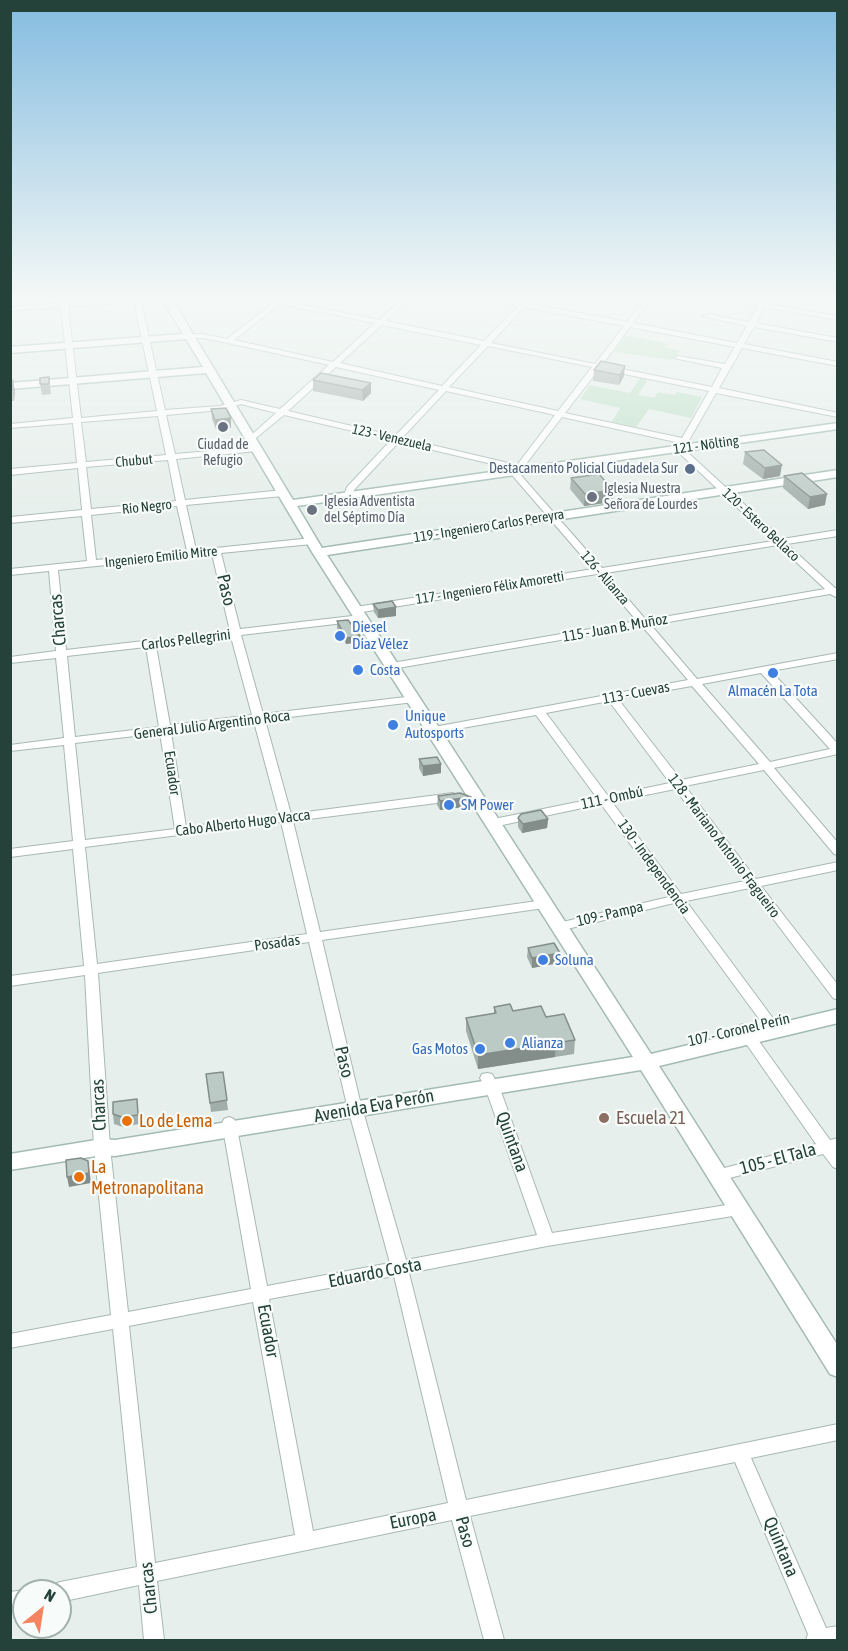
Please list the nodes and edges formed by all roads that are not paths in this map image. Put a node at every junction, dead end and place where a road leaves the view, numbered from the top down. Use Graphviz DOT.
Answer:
graph roads {
  1 [pos="71,376"];
  2 [pos="129,376"];
  3 [pos="152,376"];
  4 [pos="213,376"];
  5 [pos="321,376"];
  6 [pos="389,376"];
  7 [pos="455,376"];
  8 [pos="590,376"];
  9 [pos="643,376"];
  10 [pos="723,376"];
  11 [pos="72,381"];
  12 [pos="10,386"];
  13 [pos="444,388"];
  14 [pos="715,390"];
  15 [pos="231,405"];
  16 [pos="282,412"];
  17 [pos="160,413"];
  18 [pos="562,414"];
  19 [pos="837,415"];
  20 [pos="76,420"];
  21 [pos="837,425"];
  22 [pos="10,426"];
  23 [pos="396,439"];
  24 [pos="254,445"];
  25 [pos="682,445"];
  26 [pos="170,458"];
  27 [pos="82,466"];
  28 [pos="517,470"];
  29 [pos="10,472"];
  30 [pos="837,473"];
  31 [pos="724,491"];
  32 [pos="348,495"];
  33 [pos="286,499"];
  34 [pos="181,503"];
  35 [pos="85,513"];
  36 [pos="552,516"];
  37 [pos="10,520"];
  38 [pos="837,533"];
  39 [pos="780,542"];
  40 [pos="315,546"];
  41 [pos="216,551"];
  42 [pos="192,554"];
  43 [pos="92,563"];
  44 [pos="53,568"];
  45 [pos="599,571"];
  46 [pos="10,572"];
  47 [pos="836,592"];
  48 [pos="358,614"];
  49 [pos="644,623"];
  50 [pos="236,635"];
  51 [pos="151,644"];
  52 [pos="61,655"];
  53 [pos="837,656"];
  54 [pos="10,660"];
  55 [pos="392,666"];
  56 [pos="763,669"];
  57 [pos="695,681"];
  58 [pos="610,697"];
  59 [pos="414,699"];
  60 [pos="539,711"];
  61 [pos="259,719"];
  62 [pos="166,730"];
  63 [pos="434,730"];
  64 [pos="69,742"];
  65 [pos="10,748"];
  66 [pos="837,751"];
  67 [pos="767,766"];
  68 [pos="678,783"];
  69 [pos="475,794"];
  70 [pos="605,799"];
  71 [pos="286,818"];
  72 [pos="493,823"];
  73 [pos="181,831"];
  74 [pos="79,844"];
  75 [pos="837,851"];
  76 [pos="10,853"];
  77 [pos="837,866"];
  78 [pos="752,883"];
  79 [pos="676,899"];
  80 [pos="544,904"];
  81 [pos="559,927"];
  82 [pos="315,938"];
  83 [pos="91,970"];
  84 [pos="10,981"];
  85 [pos="837,995"];
  86 [pos="837,1007"];
  87 [pos="837,1016"];
  88 [pos="770,1024"];
  89 [pos="745,1032"];
  90 [pos="644,1058"];
  91 [pos="489,1082"];
  92 [pos="355,1105"];
  93 [pos="230,1126"];
  94 [pos="832,1145"];
  95 [pos="102,1147"];
  96 [pos="10,1162"];
  97 [pos="837,1163"];
  98 [pos="718,1175"];
  99 [pos="739,1209"];
  100 [pos="547,1240"];
  101 [pos="400,1268"];
  102 [pos="261,1296"];
  103 [pos="121,1320"];
  104 [pos="10,1341"];
  105 [pos="835,1358"];
  106 [pos="837,1432"];
  107 [pos="740,1453"];
  108 [pos="459,1510"];
  109 [pos="305,1540"];
  110 [pos="147,1575"];
  111 [pos="72,1590"];
  112 [pos="824,1639"];
  113 [pos="154,1641"];
  114 [pos="494,1641"];
  1 -- 11 [label="street"];
  2 -- 11 [label="main road"];
  3 -- 17 [label="street"];
  4 -- 15 [label="main road"];
  5 -- 16 [label="street"];
  6 -- 13 [label="street"];
  7 -- 13 [label="street"];
  8 -- 18 [label="street"];
  9 -- 14 [label="street"];
  10 -- 14 [label="street"];
  11 -- 12 [label="main road"];
  11 -- 20 [label="street"];
  13 -- 18 [label="street"];
  13 -- 23 [label="street"];
  14 -- 19 [label="street"];
  14 -- 25 [label="street"];
  15 -- 16 [label="street, 123 - Venezuela"];
  15 -- 17 [label="street, 123 - Venezuela"];
  15 -- 24 [label="main road"];
  16 -- 23 [label="street, 123 - Venezuela"];
  16 -- 24 [label="street"];
  17 -- 20 [label="street, 123 - Venezuela"];
  17 -- 26 [label="street"];
  18 -- 25 [label="street"];
  18 -- 28 [label="street"];
  20 -- 22 [label="street, 123 - Venezuela"];
  20 -- 27 [label="street"];
  21 -- 25 [label="main road, 121 - Nölting"];
  23 -- 28 [label="street, 123 - Venezuela"];
  23 -- 32 [label="street"];
  24 -- 26 [label="street, Chubut"];
  24 -- 33 [label="main road"];
  25 -- 28 [label="main road, 121 - Nölting"];
  25 -- 31 [label="street, 120 - Estero Bellaco"];
  26 -- 27 [label="street, Chubut"];
  26 -- 34 [label="street"];
  27 -- 29 [label="street, Chubut"];
  27 -- 35 [label="street"];
  28 -- 32 [label="main road, 121 - Nölting"];
  28 -- 36 [label="street, 126 - Alianza"];
  30 -- 31 [label="main road, 119 - Ingeniero Carlos Pereyra"];
  31 -- 36 [label="main road, 119 - Ingeniero Carlos Pereyra"];
  31 -- 39 [label="street, 120 - Estero Bellaco"];
  32 -- 33 [label="main road, 121 - Nölting"];
  33 -- 34 [label="street, Río Negro"];
  33 -- 40 [label="main road"];
  34 -- 35 [label="street, Río Negro"];
  34 -- 42 [label="street"];
  35 -- 37 [label="street, Río Negro"];
  35 -- 43 [label="street"];
  36 -- 40 [label="main road, 119 - Ingeniero Carlos Pereyra"];
  36 -- 45 [label="street, 126 - Alianza"];
  38 -- 39 [label="street, 117 - Ingeniero Félix Amoretti"];
  39 -- 45 [label="street, 117 - Ingeniero Félix Amoretti"];
  39 -- 47 [label="street, 120 - Estero Bellaco"];
  40 -- 41 [label="street, Ingeniero Emilio Mitre"];
  40 -- 48 [label="main road"];
  41 -- 42 [label="street, Ingeniero Emilio Mitre"];
  41 -- 50 [label="street, Paso"];
  42 -- 43 [label="street, Ingeniero Emilio Mitre"];
  43 -- 44 [label="street, Ingeniero Emilio Mitre"];
  44 -- 46 [label="street, Ingeniero Emilio Mitre"];
  44 -- 52 [label="street, Charcas"];
  45 -- 48 [label="street, 117 - Ingeniero Félix Amoretti"];
  45 -- 49 [label="street, 126 - Alianza"];
  47 -- 49 [label="street, 115 - Juan B. Muñoz"];
  48 -- 50 [label="street, Carlos Pellegrini"];
  48 -- 55 [label="main road"];
  49 -- 55 [label="street, 115 - Juan B. Muñoz"];
  49 -- 57 [label="street, 126 - Alianza"];
  50 -- 51 [label="street, Carlos Pellegrini"];
  50 -- 61 [label="street, Paso"];
  51 -- 52 [label="street, Carlos Pellegrini"];
  51 -- 62 [label="street, Ecuador"];
  52 -- 54 [label="street, Carlos Pellegrini"];
  52 -- 64 [label="street, Charcas"];
  53 -- 56 [label="street, 113 - Cuevas"];
  55 -- 59 [label="main road"];
  56 -- 57 [label="street, 113 - Cuevas"];
  56 -- 66 [label="street"];
  57 -- 58 [label="street, 113 - Cuevas"];
  57 -- 67 [label="street, 126 - Alianza"];
  58 -- 60 [label="street, 113 - Cuevas"];
  58 -- 68 [label="street, 128 - Mariano Antonio Fragueiro"];
  59 -- 61 [label="street, General Julio Argentino Roca"];
  59 -- 63 [label="main road"];
  60 -- 63 [label="street, 113 - Cuevas"];
  60 -- 70 [label="street, 130 - Independencia"];
  61 -- 62 [label="street, General Julio Argentino Roca"];
  61 -- 71 [label="street, Paso"];
  62 -- 64 [label="street, General Julio Argentino Roca"];
  62 -- 73 [label="street, Ecuador"];
  63 -- 69 [label="main road"];
  64 -- 65 [label="street, General Julio Argentino Roca"];
  64 -- 74 [label="street, Charcas"];
  66 -- 67 [label="street, 111 - Ombú"];
  67 -- 68 [label="street, 111 - Ombú"];
  67 -- 75 [label="street, 126 - Alianza"];
  68 -- 70 [label="street, 111 - Ombú"];
  68 -- 78 [label="street, 128 - Mariano Antonio Fragueiro"];
  69 -- 71 [label="street, Cabo Alberto Hugo Vacca"];
  69 -- 72 [label="main road"];
  70 -- 72 [label="street, 111 - Ombú"];
  70 -- 79 [label="street, 130 - Independencia"];
  71 -- 73 [label="street, Cabo Alberto Hugo Vacca"];
  71 -- 82 [label="street, Paso"];
  72 -- 80 [label="main road"];
  73 -- 74 [label="street, Cabo Alberto Hugo Vacca"];
  74 -- 76 [label="street, Cabo Alberto Hugo Vacca"];
  74 -- 83 [label="street, Charcas"];
  77 -- 78 [label="street, 109 - Pampa"];
  78 -- 79 [label="street, 109 - Pampa"];
  78 -- 85 [label="street, 128 - Mariano Antonio Fragueiro"];
  79 -- 81 [label="street, 109 - Pampa"];
  79 -- 88 [label="street, 130 - Independencia"];
  80 -- 81 [label="main road"];
  80 -- 82 [label="street, Posadas"];
  81 -- 90 [label="main road"];
  82 -- 83 [label="street, Posadas"];
  82 -- 92 [label="street, Paso"];
  83 -- 84 [label="street, Posadas"];
  83 -- 95 [label="street, Charcas"];
  86 -- 88 [label="main road, 107 - Coronel Perín"];
  87 -- 89 [label="main road, 107 - Coronel Perín"];
  88 -- 89 [label="main road, 107 - Coronel Perín"];
  89 -- 90 [label="main road, 107 - Coronel Perín"];
  89 -- 94 [label="street"];
  90 -- 91 [label="main road, Avenida Eva Perón"];
  90 -- 98 [label="main road"];
  91 -- 92 [label="main road, Avenida Eva Perón"];
  91 -- 100 [label="street, Quintana"];
  92 -- 93 [label="main road, Avenida Eva Perón"];
  92 -- 101 [label="street, Paso"];
  93 -- 95 [label="main road, Avenida Eva Perón"];
  93 -- 102 [label="street, Ecuador"];
  94 -- 97 [label="street"];
  94 -- 98 [label="street, 105 - El Tala"];
  95 -- 96 [label="main road, Avenida Eva Perón"];
  95 -- 103 [label="street, Charcas"];
  98 -- 99 [label="main road"];
  99 -- 100 [label="street, Eduardo Costa"];
  99 -- 105 [label="main road"];
  100 -- 101 [label="street, Eduardo Costa"];
  101 -- 102 [label="street, Eduardo Costa"];
  101 -- 108 [label="street, Paso"];
  102 -- 103 [label="street, Eduardo Costa"];
  102 -- 109 [label="street, Ecuador"];
  103 -- 104 [label="street, Eduardo Costa"];
  103 -- 110 [label="street, Charcas"];
  106 -- 107 [label="street, Europa"];
  107 -- 108 [label="street, Europa"];
  107 -- 112 [label="street, Quintana"];
  108 -- 109 [label="street, Europa"];
  108 -- 114 [label="street, Paso"];
  109 -- 110 [label="street, Europa"];
  110 -- 111 [label="street, Europa"];
  110 -- 113 [label="street, Charcas"];
}
